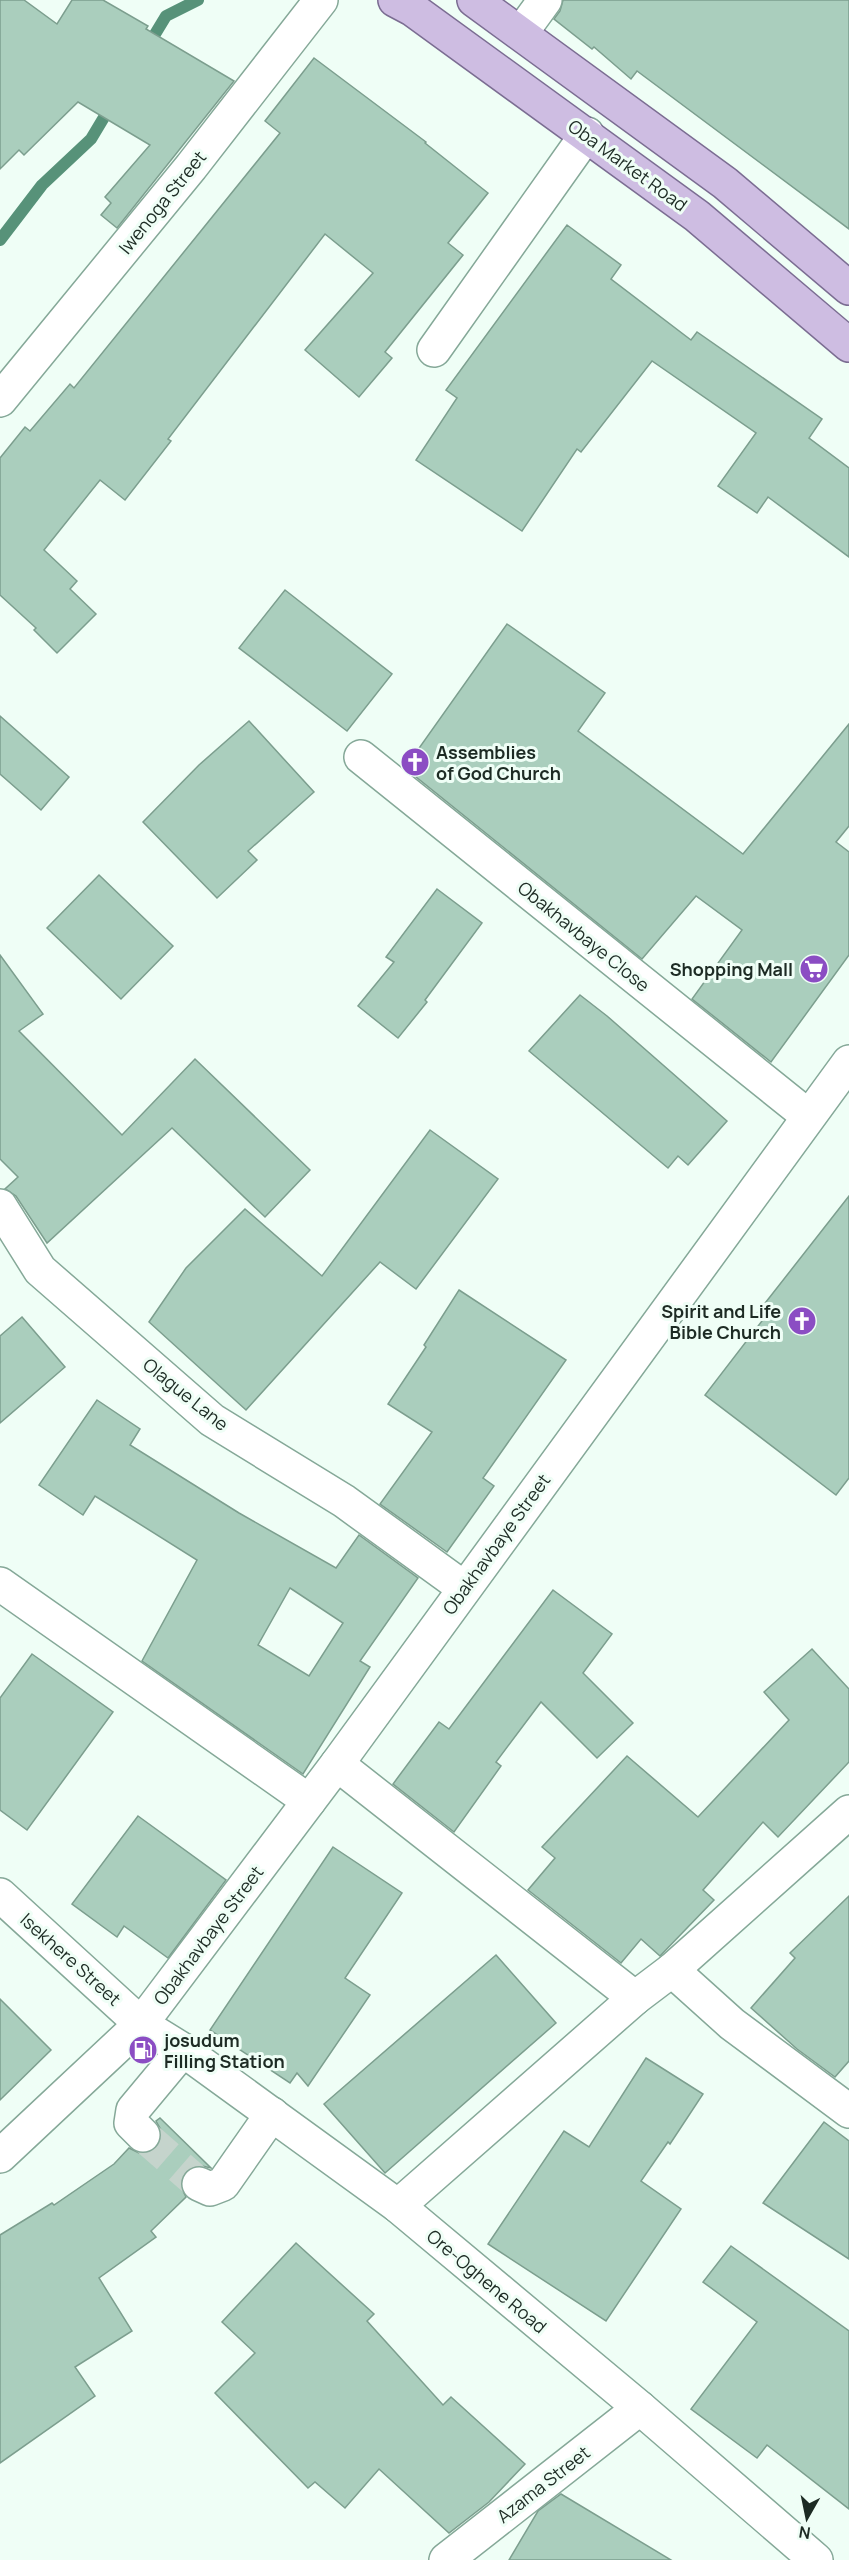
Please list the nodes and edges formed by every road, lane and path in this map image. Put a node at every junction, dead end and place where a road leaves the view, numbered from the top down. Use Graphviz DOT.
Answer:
graph roads {
  1 [pos="321,0"];
  2 [pos="395,0"];
  3 [pos="474,0"];
  4 [pos="545,0"];
  5 [pos="520,33"];
  6 [pos="587,134"];
  7 [pos="849,288"];
  8 [pos="849,345"];
  9 [pos="434,350"];
  10 [pos="0,400"];
  11 [pos="361,757"];
  12 [pos="849,1062"];
  13 [pos="808,1116"];
  14 [pos="0,1206"];
  15 [pos="0,1584"];
  16 [pos="464,1588"];
  17 [pos="337,1764"];
  18 [pos="309,1801"];
  19 [pos="849,1812"];
  20 [pos="0,1895"];
  21 [pos="672,1970"];
  22 [pos="635,1998"];
  23 [pos="141,2024"];
  24 [pos="183,2050"];
  25 [pos="849,2111"];
  26 [pos="272,2114"];
  27 [pos="143,2135"];
  28 [pos="0,2156"];
  29 [pos="199,2184"];
  30 [pos="398,2206"];
  31 [pos="640,2408"];
  32 [pos="446,2560"];
  33 [pos="816,2560"];
  1 -- 10 [label="street, Iwenoga Street"];
  2 -- 6 [label="main road, Oba Market Road"];
  3 -- 5 [label="main road"];
  4 -- 5 [label="street"];
  5 -- 7 [label="main road"];
  6 -- 8 [label="main road, Oba Market Road"];
  6 -- 9 [label="street"];
  11 -- 13 [label="street, Obakhavbaye Close"];
  12 -- 13 [label="street, Obakhavbaye Street"];
  13 -- 16 [label="street, Obakhavbaye Street"];
  14 -- 16 [label="street, Olague Lane"];
  15 -- 18 [label="street"];
  16 -- 17 [label="street, Obakhavbaye Street"];
  17 -- 18 [label="street, Obakhavbaye Street"];
  17 -- 22 [label="street"];
  18 -- 23 [label="street, Obakhavbaye Street"];
  19 -- 21 [label="street"];
  20 -- 23 [label="street, Isekhere Street"];
  21 -- 22 [label="street"];
  21 -- 25 [label="street"];
  22 -- 30 [label="street"];
  23 -- 24 [label="street, Ore-Oghene Road"];
  23 -- 28 [label="street, Obakhavbaye Street"];
  24 -- 26 [label="street, Ore-Oghene Road"];
  24 -- 27 [label="street"];
  26 -- 29 [label="street"];
  26 -- 30 [label="street, Ore-Oghene Road"];
  30 -- 31 [label="street, Ore-Oghene Road"];
  31 -- 32 [label="street, Azama Street"];
  31 -- 33 [label="street, Ore-Oghene Road"];
}
